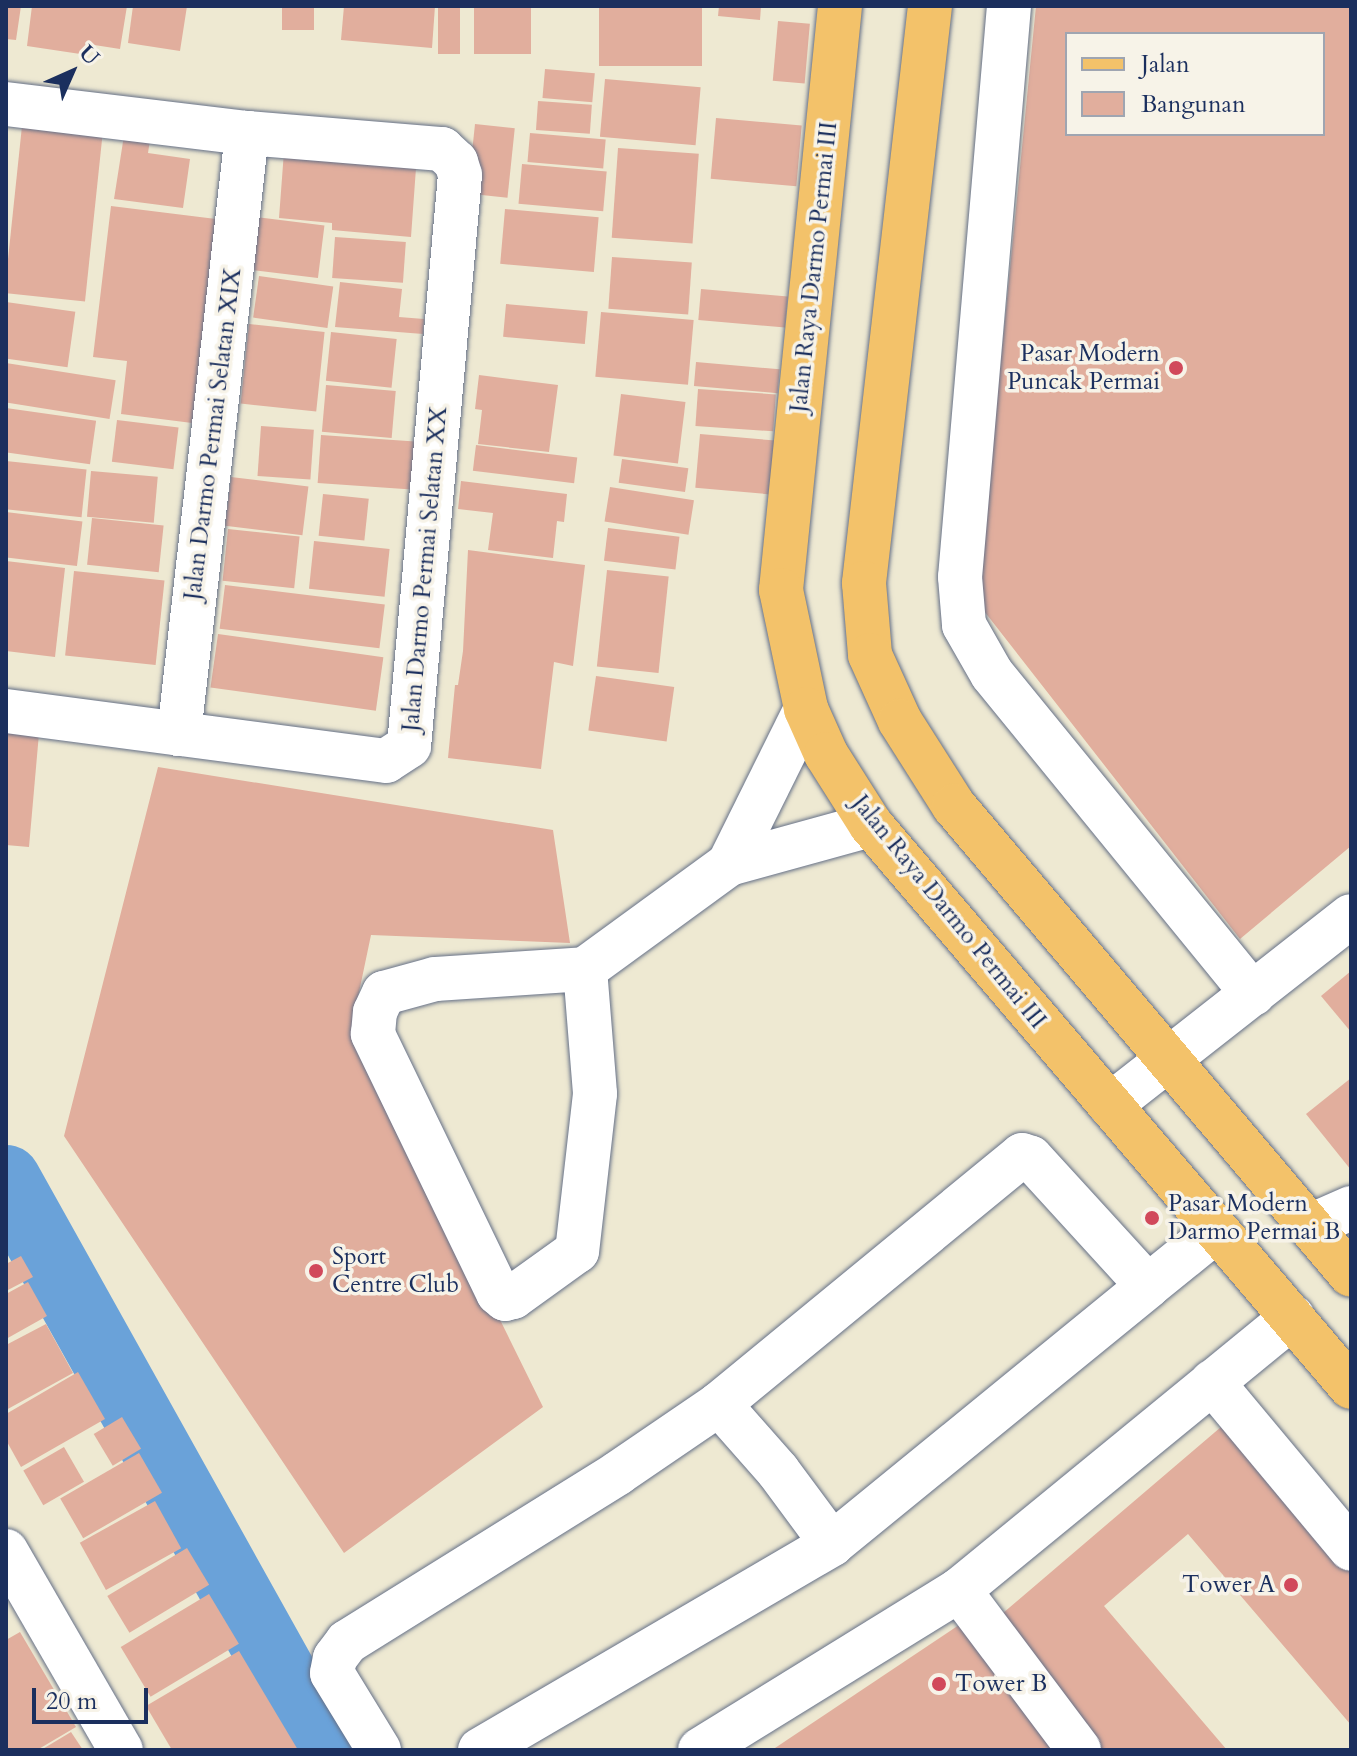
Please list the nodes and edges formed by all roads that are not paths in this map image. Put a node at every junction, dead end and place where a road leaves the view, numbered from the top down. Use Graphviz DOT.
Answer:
graph roads {
  1 [pos="840,6"];
  2 [pos="930,6"];
  3 [pos="1009,6"];
  4 [pos="6,104"];
  5 [pos="247,133"];
  6 [pos="806,709"];
  7 [pos="6,711"];
  8 [pos="179,734"];
  9 [pos="871,825"];
  10 [pos="729,864"];
  11 [pos="1351,916"];
  12 [pos="585,969"];
  13 [pos="1253,994"];
  14 [pos="1172,1059"];
  15 [pos="1110,1105"];
  16 [pos="1351,1208"];
  17 [pos="1310,1226"];
  18 [pos="1216,1231"];
  19 [pos="1351,1275"];
  20 [pos="1148,1286"];
  21 [pos="1292,1317"];
  22 [pos="1212,1382"];
  23 [pos="1351,1387"];
  24 [pos="719,1404"];
  25 [pos="832,1544"];
  26 [pos="1351,1549"];
  27 [pos="6,1551"];
  28 [pos="959,1590"];
  29 [pos="121,1750"];
  30 [pos="379,1750"];
  31 [pos="480,1750"];
  32 [pos="700,1750"];
  33 [pos="1079,1750"];
  1 -- 6 [label="main road, Jalan Raya Darmo Permai III"];
  2 -- 14 [label="main road"];
  3 -- 13 [label="street"];
  4 -- 5 [label="street"];
  5 -- 8 [label="street, Jalan Darmo Permai Selatan XIX"];
  5 -- 8 [label="street, Jalan Darmo Permai Selatan XX"];
  6 -- 9 [label="main road, Jalan Raya Darmo Permai III"];
  6 -- 10 [label="street"];
  7 -- 8 [label="street, Jalan Darmo Permai Selatan XX"];
  9 -- 10 [label="street"];
  9 -- 15 [label="main road, Jalan Raya Darmo Permai III"];
  10 -- 12 [label="street"];
  11 -- 13 [label="street"];
  12 -- 12 [label="street"];
  13 -- 14 [label="street"];
  14 -- 15 [label="street"];
  14 -- 17 [label="main road"];
  15 -- 18 [label="main road, Jalan Raya Darmo Permai III"];
  16 -- 17 [label="street"];
  17 -- 19 [label="main road"];
  18 -- 20 [label="street"];
  18 -- 21 [label="main road, Jalan Raya Darmo Permai III"];
  20 -- 24 [label="street"];
  20 -- 25 [label="street"];
  21 -- 22 [label="street"];
  21 -- 23 [label="main road, Jalan Raya Darmo Permai III"];
  22 -- 26 [label="street"];
  22 -- 28 [label="street"];
  24 -- 25 [label="street"];
  24 -- 30 [label="street"];
  25 -- 31 [label="street"];
  27 -- 29 [label="street"];
  28 -- 32 [label="street"];
  28 -- 33 [label="street"];
}
